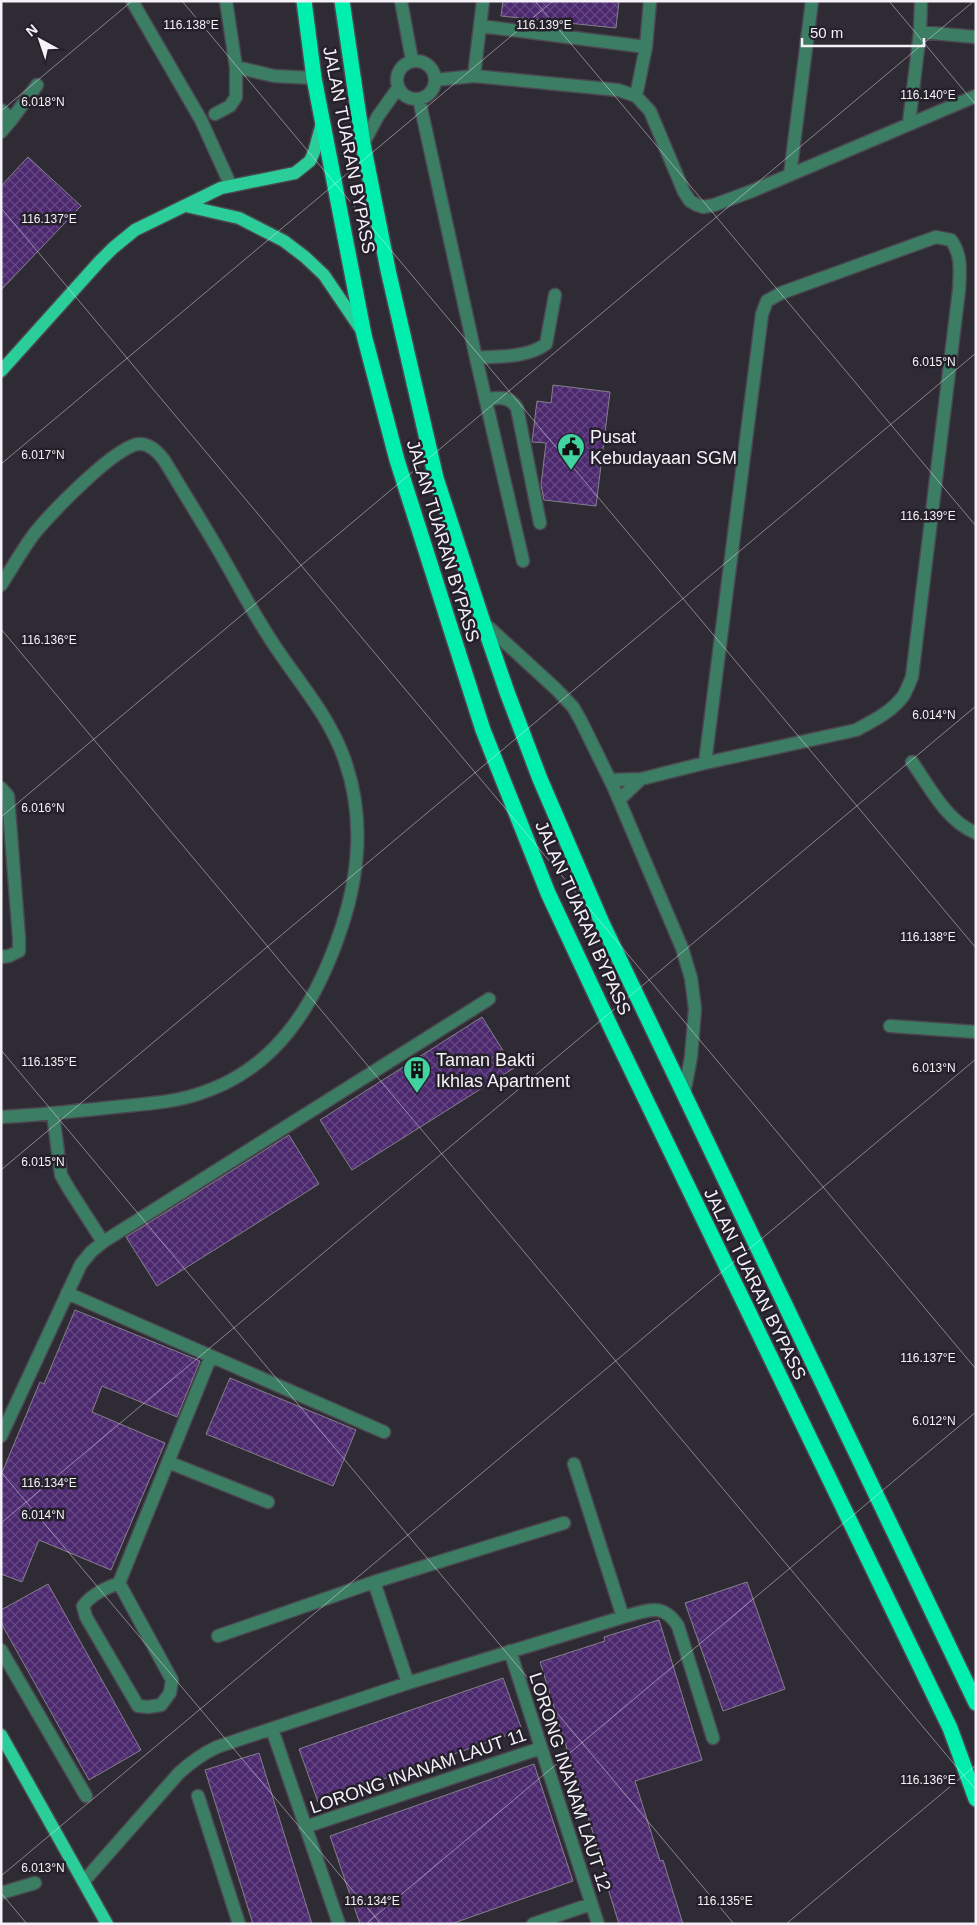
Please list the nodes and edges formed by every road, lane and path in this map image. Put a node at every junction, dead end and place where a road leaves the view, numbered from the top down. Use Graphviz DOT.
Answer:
graph roads {
  1 [pos="132,1"];
  2 [pos="226,1"];
  3 [pos="304,1"];
  4 [pos="342,1"];
  5 [pos="401,1"];
  6 [pos="483,1"];
  7 [pos="650,1"];
  8 [pos="812,1"];
  9 [pos="921,1"];
  10 [pos="480,26"];
  11 [pos="920,32"];
  12 [pos="976,37"];
  13 [pos="646,47"];
  14 [pos="412,60"];
  15 [pos="236,66"];
  16 [pos="474,76"];
  17 [pos="314,78"];
  18 [pos="435,80"];
  19 [pos="37,85"];
  20 [pos="398,88"];
  21 [pos="636,96"];
  22 [pos="976,96"];
  23 [pos="420,99"];
  24 [pos="1,110"];
  25 [pos="215,114"];
  26 [pos="12,120"];
  27 [pos="323,120"];
  28 [pos="909,123"];
  29 [pos="1,132"];
  30 [pos="363,144"];
  31 [pos="790,175"];
  32 [pos="231,186"];
  33 [pos="186,206"];
  34 [pos="555,295"];
  35 [pos="364,335"];
  36 [pos="476,358"];
  37 [pos="1,371"];
  38 [pos="486,399"];
  39 [pos="540,522"];
  40 [pos="523,561"];
  41 [pos="1,585"];
  42 [pos="483,622"];
  43 [pos="912,762"];
  44 [pos="705,763"];
  45 [pos="641,779"];
  46 [pos="610,780"];
  47 [pos="1,788"];
  48 [pos="619,800"];
  49 [pos="976,833"];
  50 [pos="1,957"];
  51 [pos="488,999"];
  52 [pos="890,1026"];
  53 [pos="976,1032"];
  54 [pos="684,1094"];
  55 [pos="53,1114"];
  56 [pos="1,1117"];
  57 [pos="103,1242"];
  58 [pos="67,1293"];
  59 [pos="211,1356"];
  60 [pos="384,1432"];
  61 [pos="1,1436"];
  62 [pos="168,1462"];
  63 [pos="574,1464"];
  64 [pos="268,1502"];
  65 [pos="564,1523"];
  66 [pos="374,1582"];
  67 [pos="120,1583"];
  68 [pos="623,1617"];
  69 [pos="218,1636"];
  70 [pos="1,1650"];
  71 [pos="510,1651"];
  72 [pos="408,1683"];
  73 [pos="976,1703"];
  74 [pos="272,1729"];
  75 [pos="1,1735"];
  76 [pos="714,1738"];
  77 [pos="541,1748"];
  78 [pos="86,1796"];
  79 [pos="198,1796"];
  80 [pos="976,1798"];
  81 [pos="306,1827"];
  82 [pos="84,1881"];
  83 [pos="35,1883"];
  84 [pos="1,1892"];
  85 [pos="591,1904"];
  86 [pos="107,1924"];
  87 [pos="239,1924"];
  88 [pos="339,1924"];
  89 [pos="533,1924"];
  90 [pos="598,1924"];
  1 -- 32 [label="street"];
  2 -- 15 [label="street"];
  3 -- 17 [label="highway, JALAN TUARAN BYPASS"];
  4 -- 30 [label="highway, JALAN TUARAN BYPASS"];
  5 -- 14 [label="street"];
  6 -- 10 [label="street"];
  7 -- 13 [label="street"];
  8 -- 31 [label="street"];
  9 -- 11 [label="street"];
  10 -- 13 [label="street"];
  10 -- 16 [label="street"];
  11 -- 12 [label="street"];
  11 -- 28 [label="street"];
  13 -- 21 [label="street"];
  14 -- 18 [label="street"];
  14 -- 20 [label="street"];
  15 -- 17 [label="street"];
  15 -- 25 [label="street"];
  16 -- 18 [label="street"];
  16 -- 21 [label="street"];
  17 -- 27 [label="highway, JALAN TUARAN BYPASS"];
  18 -- 23 [label="street"];
  19 -- 26 [label="street"];
  20 -- 23 [label="street"];
  20 -- 30 [label="street"];
  21 -- 31 [label="street"];
  22 -- 28 [label="street"];
  23 -- 36 [label="street"];
  24 -- 26 [label="street"];
  26 -- 29 [label="street"];
  27 -- 32 [label="main road"];
  27 -- 35 [label="highway, JALAN TUARAN BYPASS"];
  28 -- 31 [label="street"];
  30 -- 42 [label="highway, JALAN TUARAN BYPASS"];
  32 -- 33 [label="main road"];
  33 -- 35 [label="main road"];
  33 -- 37 [label="main road"];
  34 -- 36 [label="street"];
  35 -- 80 [label="highway, JALAN TUARAN BYPASS"];
  36 -- 38 [label="street"];
  38 -- 39 [label="street"];
  38 -- 40 [label="street"];
  41 -- 55 [label="street"];
  42 -- 46 [label="street"];
  42 -- 54 [label="highway, JALAN TUARAN BYPASS"];
  43 -- 49 [label="street"];
  44 -- 44 [label="street"];
  44 -- 45 [label="street"];
  45 -- 46 [label="street"];
  45 -- 48 [label="street"];
  46 -- 48 [label="street"];
  47 -- 50 [label="street"];
  48 -- 54 [label="street"];
  51 -- 57 [label="street"];
  52 -- 53 [label="street"];
  54 -- 73 [label="highway, JALAN TUARAN BYPASS"];
  55 -- 56 [label="street"];
  55 -- 57 [label="street"];
  57 -- 58 [label="street"];
  58 -- 59 [label="street"];
  58 -- 61 [label="street"];
  59 -- 60 [label="street"];
  59 -- 62 [label="street"];
  62 -- 64 [label="street"];
  62 -- 67 [label="street"];
  63 -- 68 [label="street"];
  65 -- 66 [label="street"];
  66 -- 69 [label="street"];
  66 -- 72 [label="street"];
  67 -- 67 [label="street"];
  68 -- 71 [label="street"];
  68 -- 76 [label="street"];
  70 -- 78 [label="street"];
  71 -- 72 [label="street"];
  71 -- 77 [label="street, LORONG INANAM LAUT 12"];
  72 -- 74 [label="street"];
  74 -- 81 [label="street"];
  74 -- 82 [label="street"];
  75 -- 82 [label="main road"];
  77 -- 81 [label="street, LORONG INANAM LAUT 11"];
  77 -- 85 [label="street, LORONG INANAM LAUT 12"];
  79 -- 87 [label="street"];
  81 -- 88 [label="street"];
  82 -- 86 [label="main road"];
  83 -- 84 [label="street"];
  85 -- 89 [label="street"];
  85 -- 90 [label="street, LORONG INANAM LAUT 12"];
}
